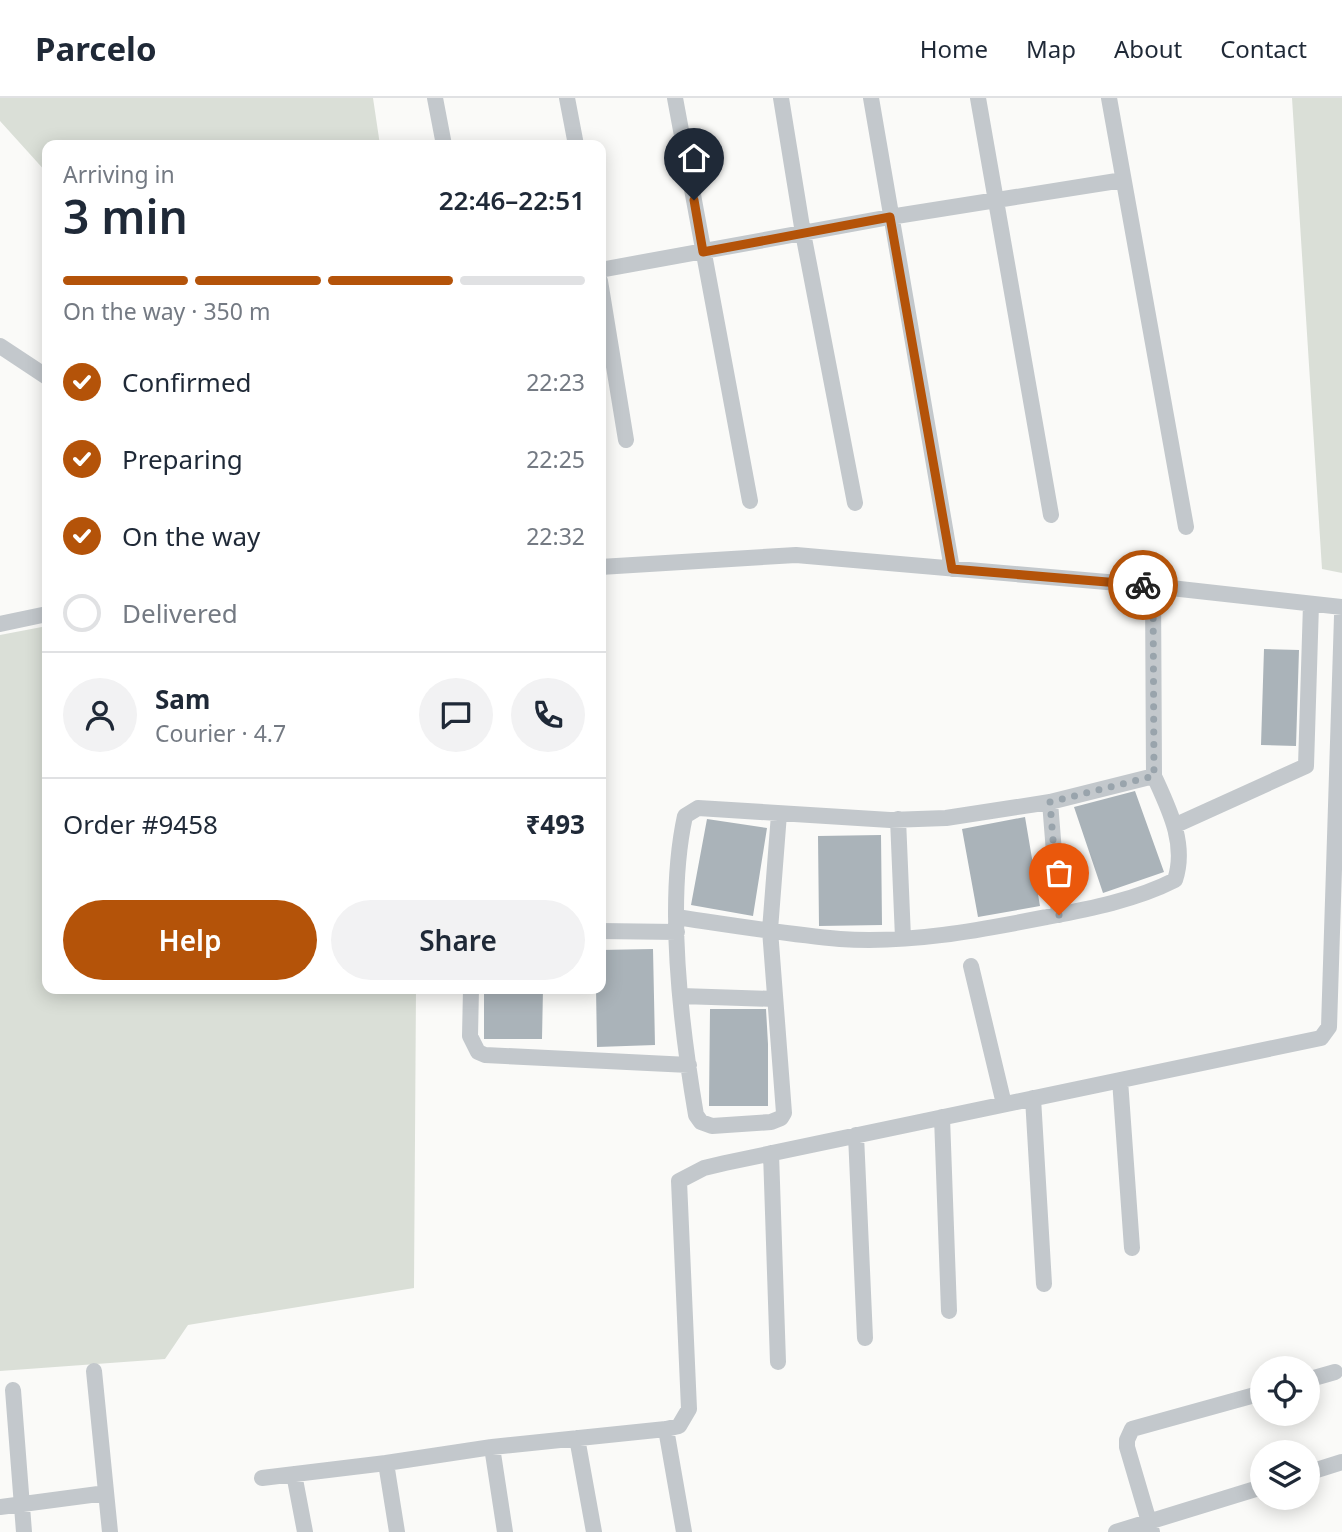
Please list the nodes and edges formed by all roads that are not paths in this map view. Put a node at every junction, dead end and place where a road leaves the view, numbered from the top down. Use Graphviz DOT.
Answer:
graph roads {
  1 [pos="435,98"];
  2 [pos="567,98"];
  3 [pos="676,98"];
  4 [pos="781,98"];
  5 [pos="871,98"];
  6 [pos="978,98"];
  7 [pos="1108,98"];
  8 [pos="443,140"];
  9 [pos="575,140"];
  10 [pos="1123,180"];
  11 [pos="995,200"];
  12 [pos="890,217"];
  13 [pos="803,233"];
  14 [pos="703,252"];
  15 [pos="606,269"];
  16 [pos="606,318"];
  17 [pos="0,346"];
  18 [pos="42,374"];
  19 [pos="626,440"];
  20 [pos="750,501"];
  21 [pos="855,503"];
  22 [pos="1051,515"];
  23 [pos="1186,527"];
  24 [pos="606,567"];
  25 [pos="952,569"];
  26 [pos="1153,586"];
  27 [pos="1311,604"];
  28 [pos="1342,607"];
  29 [pos="42,615"];
  30 [pos="1342,616"];
  31 [pos="0,624"];
  32 [pos="1154,776"];
  33 [pos="1050,802"];
  34 [pos="779,814"];
  35 [pos="898,819"];
  36 [pos="1176,825"];
  37 [pos="1059,915"];
  38 [pos="677,924"];
  39 [pos="606,930"];
  40 [pos="770,930"];
  41 [pos="903,938"];
  42 [pos="971,965"];
  43 [pos="471,994"];
  44 [pos="681,996"];
  45 [pos="775,999"];
  46 [pos="690,1065"];
  47 [pos="1120,1080"];
  48 [pos="1033,1098"];
  49 [pos="1004,1104"];
  50 [pos="942,1117"];
  51 [pos="856,1135"];
  52 [pos="771,1153"];
  53 [pos="1132,1248"];
  54 [pos="1044,1284"];
  55 [pos="949,1311"];
  56 [pos="864,1338"];
  57 [pos="778,1362"];
  58 [pos="93,1371"];
  59 [pos="1335,1372"];
  60 [pos="1320,1376"];
  61 [pos="13,1390"];
  62 [pos="1250,1396"];
  63 [pos="666,1429"];
  64 [pos="577,1438"];
  65 [pos="492,1447"];
  66 [pos="1342,1462"];
  67 [pos="386,1463"];
  68 [pos="1320,1468"];
  69 [pos="294,1474"];
  70 [pos="262,1478"];
  71 [pos="1250,1491"];
  72 [pos="106,1493"];
  73 [pos="22,1504"];
  74 [pos="0,1507"];
  75 [pos="1150,1527"];
  76 [pos="24,1532"];
  77 [pos="110,1532"];
  78 [pos="305,1532"];
  79 [pos="397,1532"];
  80 [pos="505,1532"];
  81 [pos="594,1532"];
  82 [pos="684,1532"];
  83 [pos="1116,1532"];
  1 -- 8 [label="street"];
  2 -- 9 [label="street"];
  3 -- 14 [label="street"];
  4 -- 13 [label="street"];
  5 -- 12 [label="street"];
  6 -- 11 [label="street"];
  7 -- 10 [label="street"];
  10 -- 11 [label="street"];
  10 -- 23 [label="street"];
  11 -- 12 [label="street"];
  11 -- 22 [label="street"];
  12 -- 13 [label="street"];
  12 -- 25 [label="street"];
  13 -- 14 [label="street"];
  13 -- 21 [label="street"];
  14 -- 15 [label="street"];
  14 -- 20 [label="street"];
  16 -- 19 [label="street"];
  17 -- 18 [label="street"];
  24 -- 25 [label="street"];
  25 -- 26 [label="street"];
  26 -- 27 [label="street"];
  26 -- 32 [label="street"];
  27 -- 28 [label="street"];
  27 -- 36 [label="street"];
  29 -- 31 [label="street"];
  30 -- 47 [label="street"];
  32 -- 33 [label="street"];
  32 -- 36 [label="street"];
  33 -- 35 [label="street"];
  33 -- 37 [label="street"];
  34 -- 35 [label="street"];
  34 -- 38 [label="street"];
  34 -- 40 [label="street"];
  35 -- 41 [label="street"];
  36 -- 37 [label="street"];
  37 -- 41 [label="street"];
  38 -- 39 [label="street"];
  38 -- 40 [label="street"];
  38 -- 44 [label="street"];
  40 -- 41 [label="street"];
  40 -- 45 [label="street"];
  42 -- 49 [label="street"];
  43 -- 46 [label="street"];
  44 -- 45 [label="street"];
  44 -- 46 [label="street"];
  45 -- 46 [label="street"];
  47 -- 48 [label="street"];
  47 -- 53 [label="street"];
  48 -- 49 [label="street"];
  48 -- 54 [label="street"];
  49 -- 50 [label="street"];
  50 -- 51 [label="street"];
  50 -- 55 [label="street"];
  51 -- 52 [label="street"];
  51 -- 56 [label="street"];
  52 -- 57 [label="street"];
  52 -- 63 [label="street"];
  58 -- 72 [label="street"];
  59 -- 60 [label="street"];
  61 -- 73 [label="street"];
  62 -- 75 [label="street"];
  63 -- 64 [label="street"];
  63 -- 82 [label="street"];
  64 -- 65 [label="street"];
  64 -- 81 [label="street"];
  65 -- 67 [label="street"];
  65 -- 80 [label="street"];
  66 -- 68 [label="street"];
  67 -- 69 [label="street"];
  67 -- 79 [label="street"];
  69 -- 70 [label="street"];
  69 -- 78 [label="street"];
  71 -- 75 [label="street"];
  72 -- 73 [label="street"];
  72 -- 77 [label="street"];
  73 -- 74 [label="street"];
  73 -- 76 [label="street"];
  75 -- 83 [label="street"];
}
